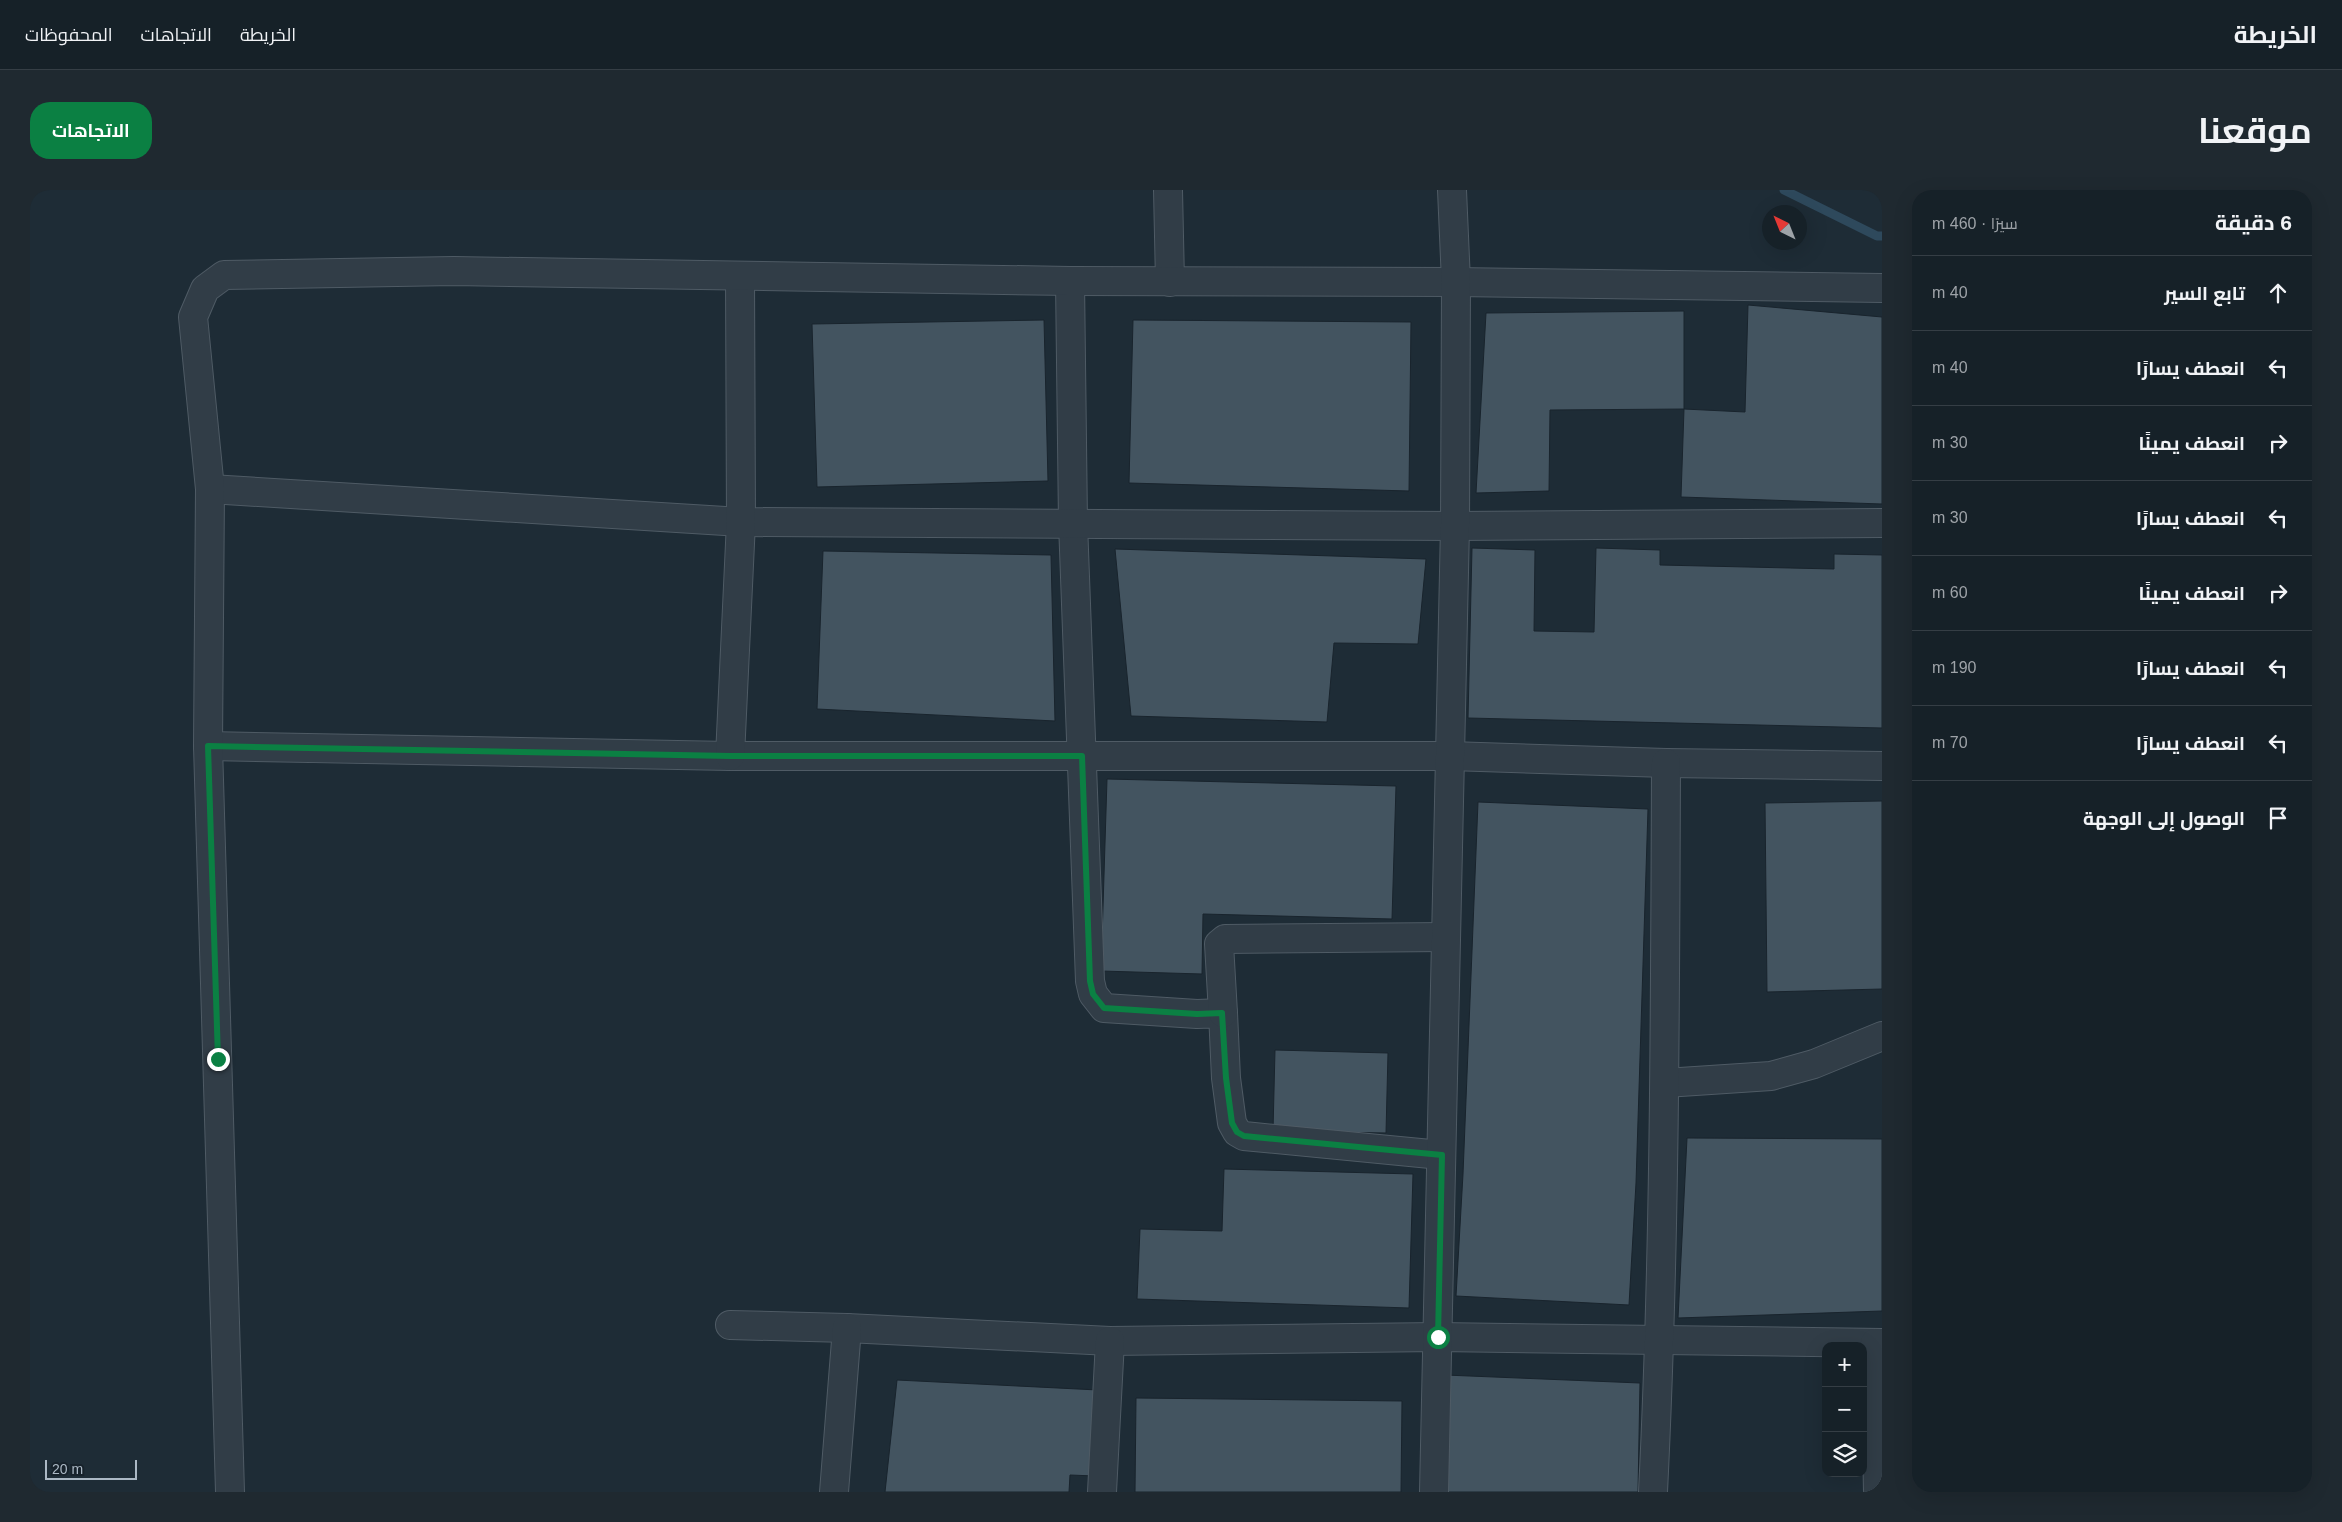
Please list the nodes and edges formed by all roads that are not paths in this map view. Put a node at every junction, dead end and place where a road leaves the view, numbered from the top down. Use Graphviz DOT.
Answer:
graph roads {
  1 [pos="1168,190"];
  2 [pos="1452,190"];
  3 [pos="740,276"];
  4 [pos="1070,282"];
  5 [pos="1170,282"];
  6 [pos="1456,282"];
  7 [pos="1882,288"];
  8 [pos="210,489"];
  9 [pos="741,522"];
  10 [pos="1073,523"];
  11 [pos="1882,523"];
  12 [pos="1455,526"];
  13 [pos="208,746"];
  14 [pos="730,756"];
  15 [pos="1082,756"];
  16 [pos="1450,756"];
  17 [pos="1666,763"];
  18 [pos="1882,766"];
  19 [pos="1446,937"];
  20 [pos="1222,1013"];
  21 [pos="1882,1036"];
  22 [pos="1665,1083"];
  23 [pos="1442,1155"];
  24 [pos="730,1325"];
  25 [pos="847,1328"];
  26 [pos="1438,1337"];
  27 [pos="1660,1340"];
  28 [pos="1110,1341"];
  29 [pos="1879,1343"];
  30 [pos="230,1492"];
  31 [pos="834,1492"];
  32 [pos="1102,1492"];
  33 [pos="1434,1492"];
  34 [pos="1653,1492"];
  35 [pos="1878,1492"];
  1 -- 5 [label="street"];
  2 -- 6 [label="street"];
  3 -- 4 [label="street"];
  3 -- 8 [label="street"];
  3 -- 9 [label="street"];
  4 -- 5 [label="street"];
  4 -- 10 [label="street"];
  5 -- 6 [label="street"];
  6 -- 7 [label="street"];
  6 -- 12 [label="street"];
  8 -- 9 [label="street"];
  8 -- 13 [label="street"];
  9 -- 10 [label="street"];
  9 -- 14 [label="street"];
  10 -- 12 [label="street"];
  10 -- 15 [label="street"];
  11 -- 12 [label="street"];
  12 -- 16 [label="street"];
  13 -- 14 [label="street"];
  13 -- 30 [label="street"];
  14 -- 15 [label="street"];
  15 -- 16 [label="street"];
  15 -- 20 [label="street"];
  16 -- 17 [label="street"];
  16 -- 19 [label="street"];
  17 -- 18 [label="street"];
  17 -- 22 [label="street"];
  19 -- 20 [label="street"];
  19 -- 23 [label="street"];
  20 -- 23 [label="street"];
  21 -- 22 [label="street"];
  22 -- 27 [label="street"];
  23 -- 26 [label="street"];
  24 -- 25 [label="street"];
  25 -- 28 [label="street"];
  25 -- 31 [label="street"];
  26 -- 27 [label="street"];
  26 -- 28 [label="street"];
  26 -- 33 [label="street"];
  27 -- 29 [label="street"];
  27 -- 34 [label="street"];
  28 -- 32 [label="street"];
  29 -- 35 [label="street"];
}
